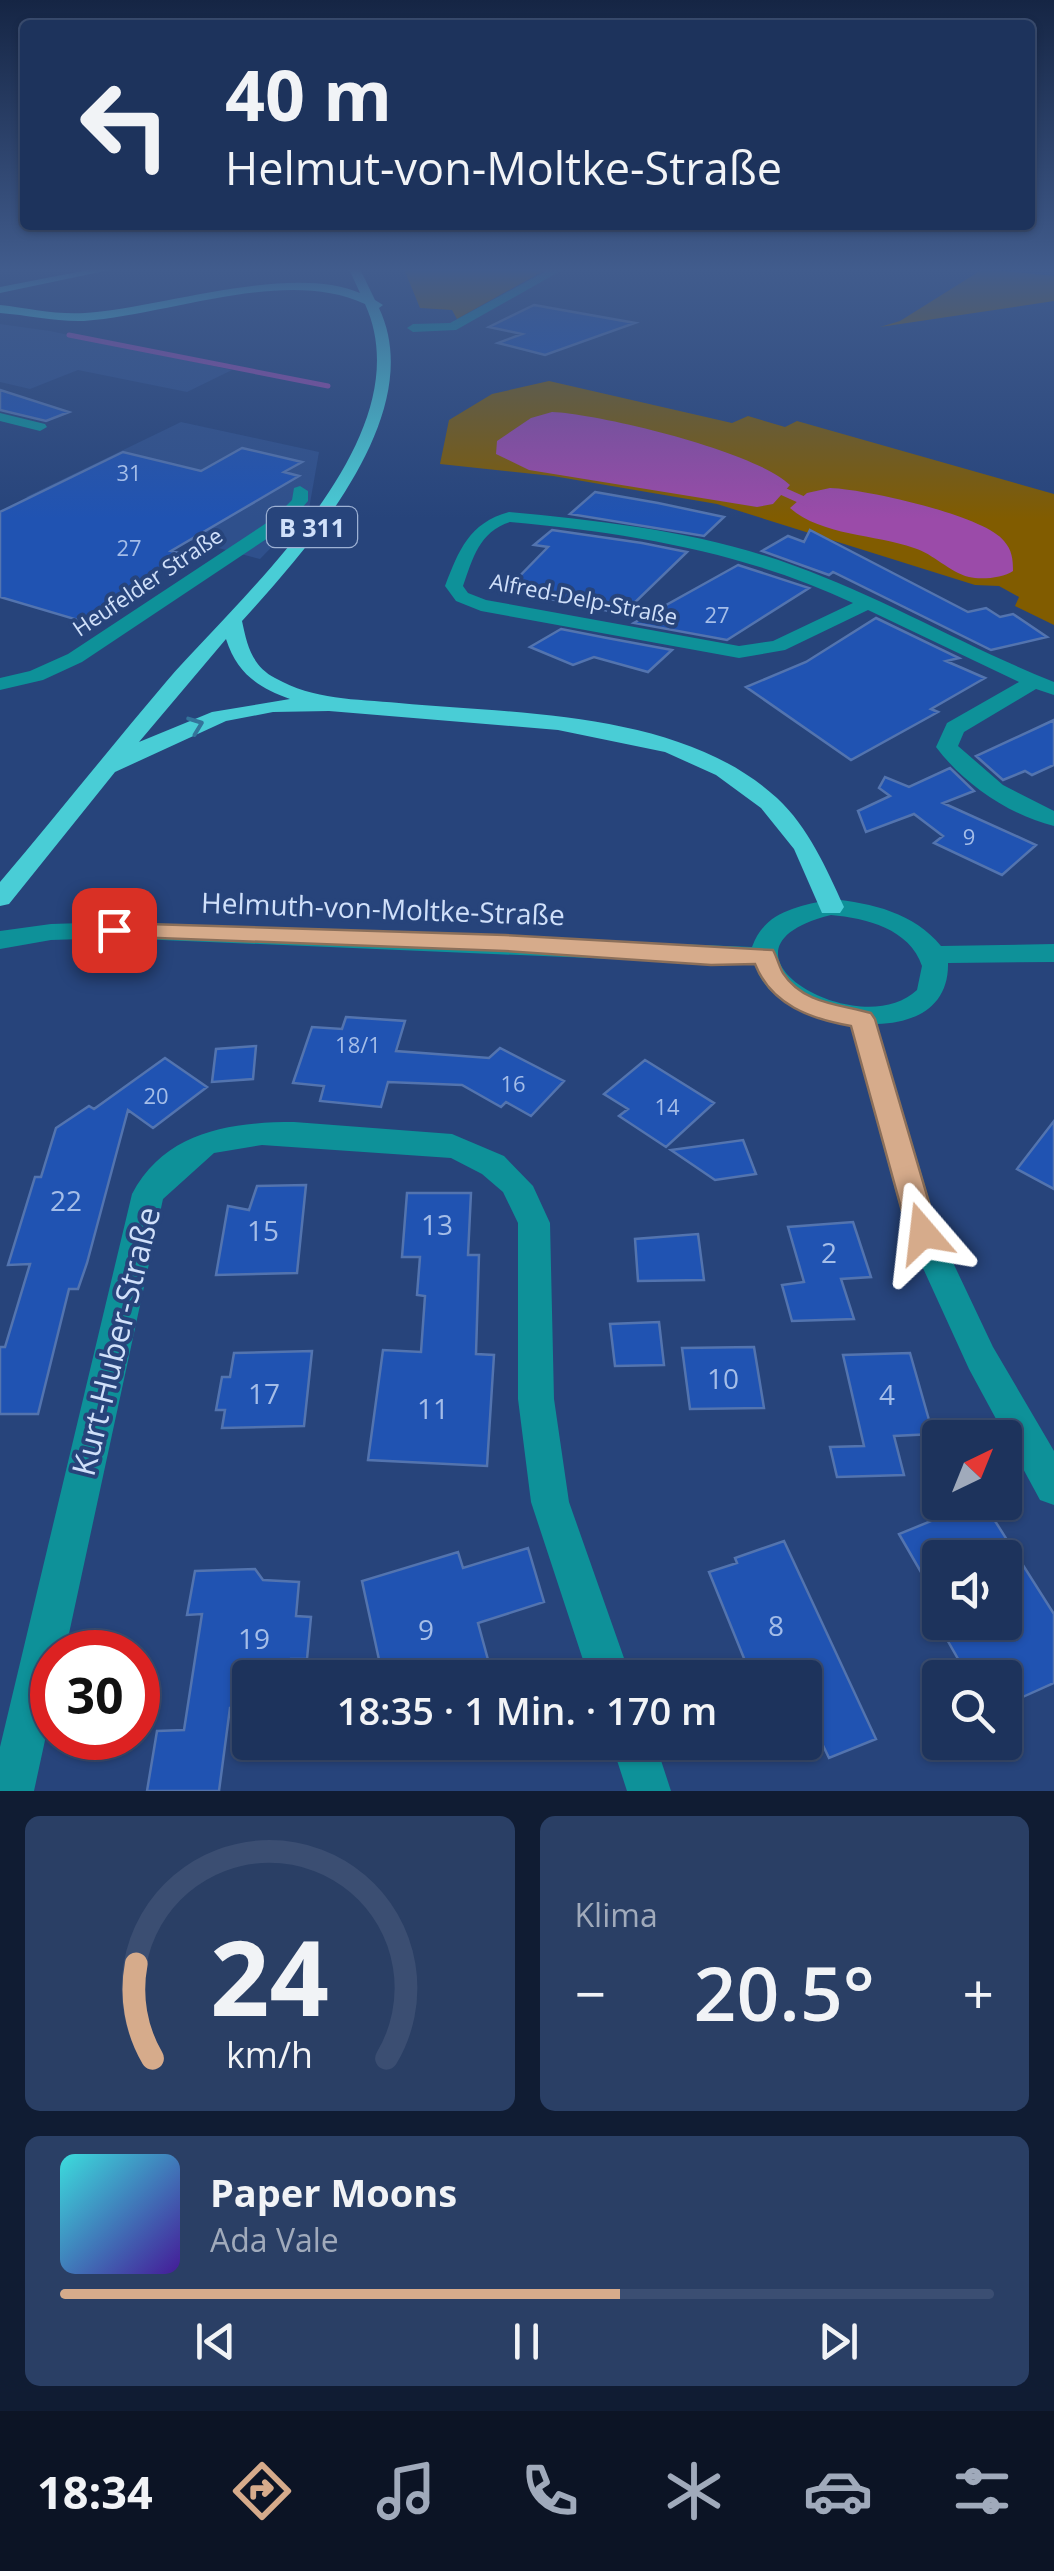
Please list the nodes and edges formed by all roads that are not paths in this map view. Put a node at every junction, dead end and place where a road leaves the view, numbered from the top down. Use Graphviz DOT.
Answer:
graph roads {
  1 [pos="386,353"];
  2 [pos="0,417"];
  3 [pos="40,427"];
  4 [pos="300,491"];
  5 [pos="867,604"];
  6 [pos="232,620"];
  7 [pos="0,684"];
  8 [pos="1044,685"];
  9 [pos="329,704"];
  10 [pos="108,768"];
  11 [pos="1054,819"];
  12 [pos="0,898"];
  13 [pos="831,907"];
  14 [pos="0,940"];
  15 [pos="1054,952"];
  16 [pos="932,955"];
  17 [pos="764,956"];
  18 [pos="862,1019"];
  19 [pos="1054,1487"];
  20 [pos="604,1660"];
  21 [pos="638,1760"];
  22 [pos="12,1791"];
  23 [pos="649,1791"];
  1 -- 6 [label="main road, B 311"];
  2 -- 3 [label="street"];
  4 -- 7 [label="street, Heufelder Straße"];
  5 -- 5 [label="street, Alfred-Delp-Straße"];
  5 -- 8 [label="street, Alfred-Delp-Straße"];
  6 -- 9 [label="main road"];
  6 -- 10 [label="main road, B 311"];
  8 -- 11 [label="street"];
  10 -- 9 [label="main road, one-way"];
  9 -- 13 [label="main road"];
  10 -- 12 [label="main road, B 311"];
  13 -- 16 [label="street"];
  13 -- 17 [label="street"];
  14 -- 17 [label="street, Helmuth-von-Moltke-Straße"];
  15 -- 16 [label="street"];
  16 -- 18 [label="street"];
  17 -- 18 [label="street"];
  18 -- 19 [label="street"];
  20 -- 22 [label="street, Kurt-Huber-Straße"];
  21 -- 23 [label="street"];
}
